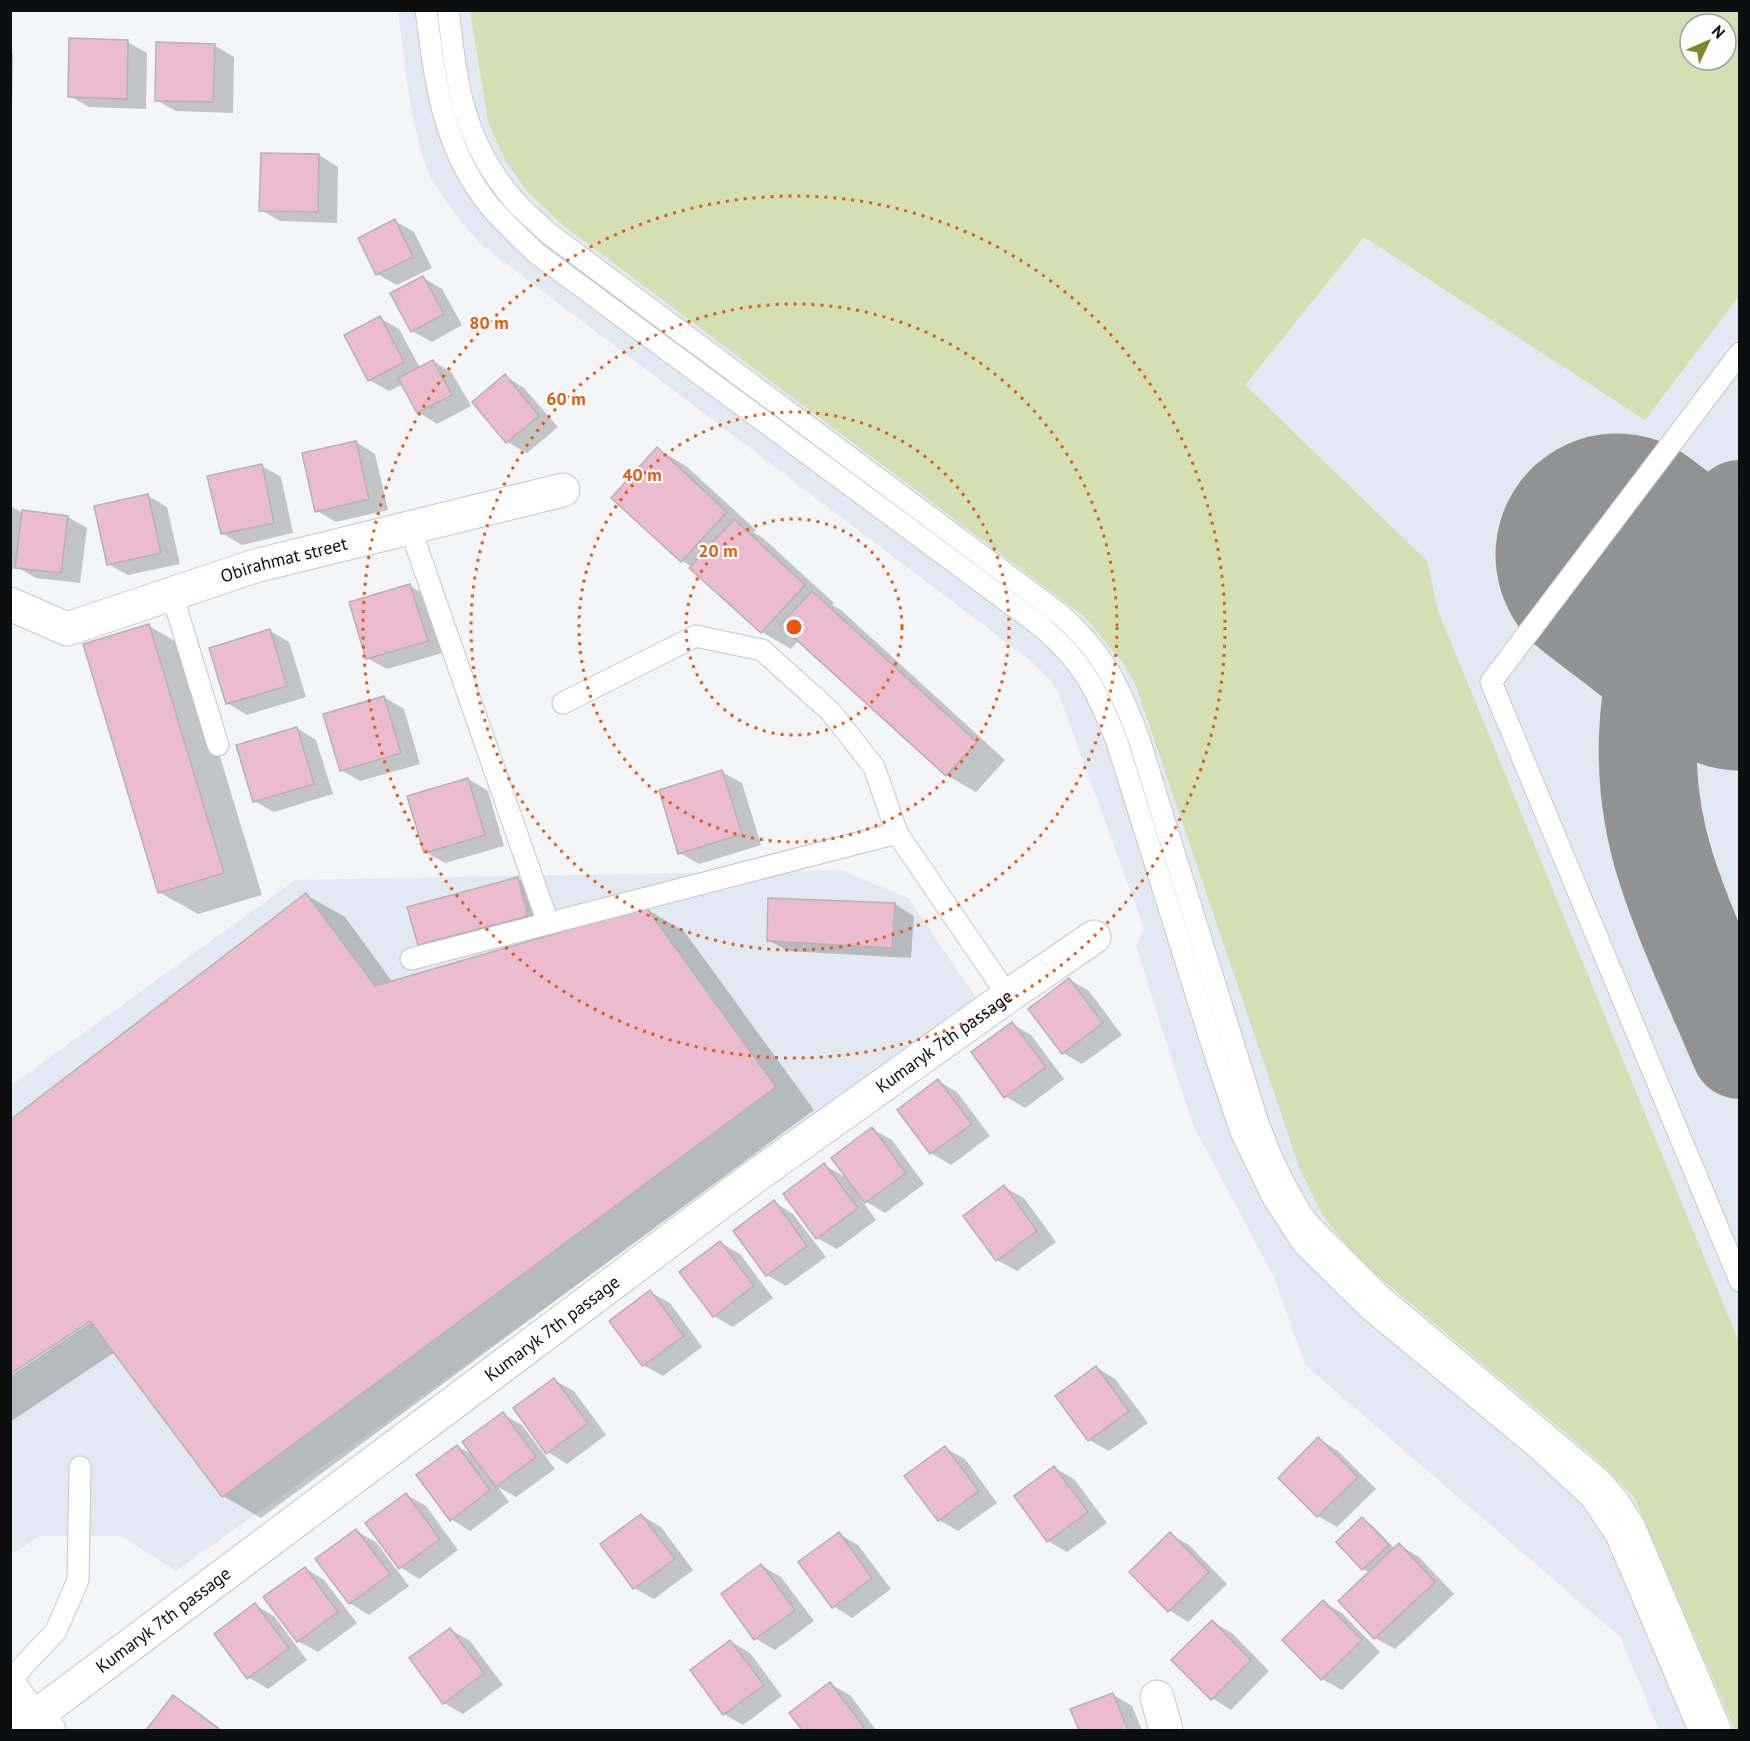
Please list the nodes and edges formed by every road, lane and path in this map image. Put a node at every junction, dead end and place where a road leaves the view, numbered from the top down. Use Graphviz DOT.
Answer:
graph roads {
  1 [pos="426,10"];
  2 [pos="448,10"];
  3 [pos="1740,353"];
  4 [pos="563,490"];
  5 [pos="410,528"];
  6 [pos="172,594"];
  7 [pos="10,604"];
  8 [pos="563,703"];
  9 [pos="218,745"];
  10 [pos="897,833"];
  11 [pos="548,923"];
  12 [pos="1094,937"];
  13 [pos="411,959"];
  14 [pos="1008,996"];
  15 [pos="1740,1281"];
  16 [pos="80,1467"];
  17 [pos="10,1680"];
  18 [pos="10,1686"];
  19 [pos="1157,1697"];
  20 [pos="33,1727"];
  21 [pos="1166,1731"];
  22 [pos="1699,1731"];
  23 [pos="1721,1731"];
  1 -- 22 [label="lane"];
  2 -- 23 [label="lane"];
  3 -- 15 [label="lane"];
  4 -- 5 [label="street, Obirahmat street"];
  5 -- 6 [label="street, Obirahmat street"];
  5 -- 11 [label="lane"];
  6 -- 7 [label="street, Obirahmat street"];
  6 -- 9 [label="lane"];
  8 -- 10 [label="lane"];
  10 -- 11 [label="lane"];
  10 -- 14 [label="lane"];
  11 -- 13 [label="lane"];
  12 -- 14 [label="street, Kumaryk 7th passage"];
  14 -- 20 [label="street, Kumaryk 7th passage"];
  16 -- 17 [label="lane"];
  18 -- 20 [label="street"];
  19 -- 21 [label="street"];
}
